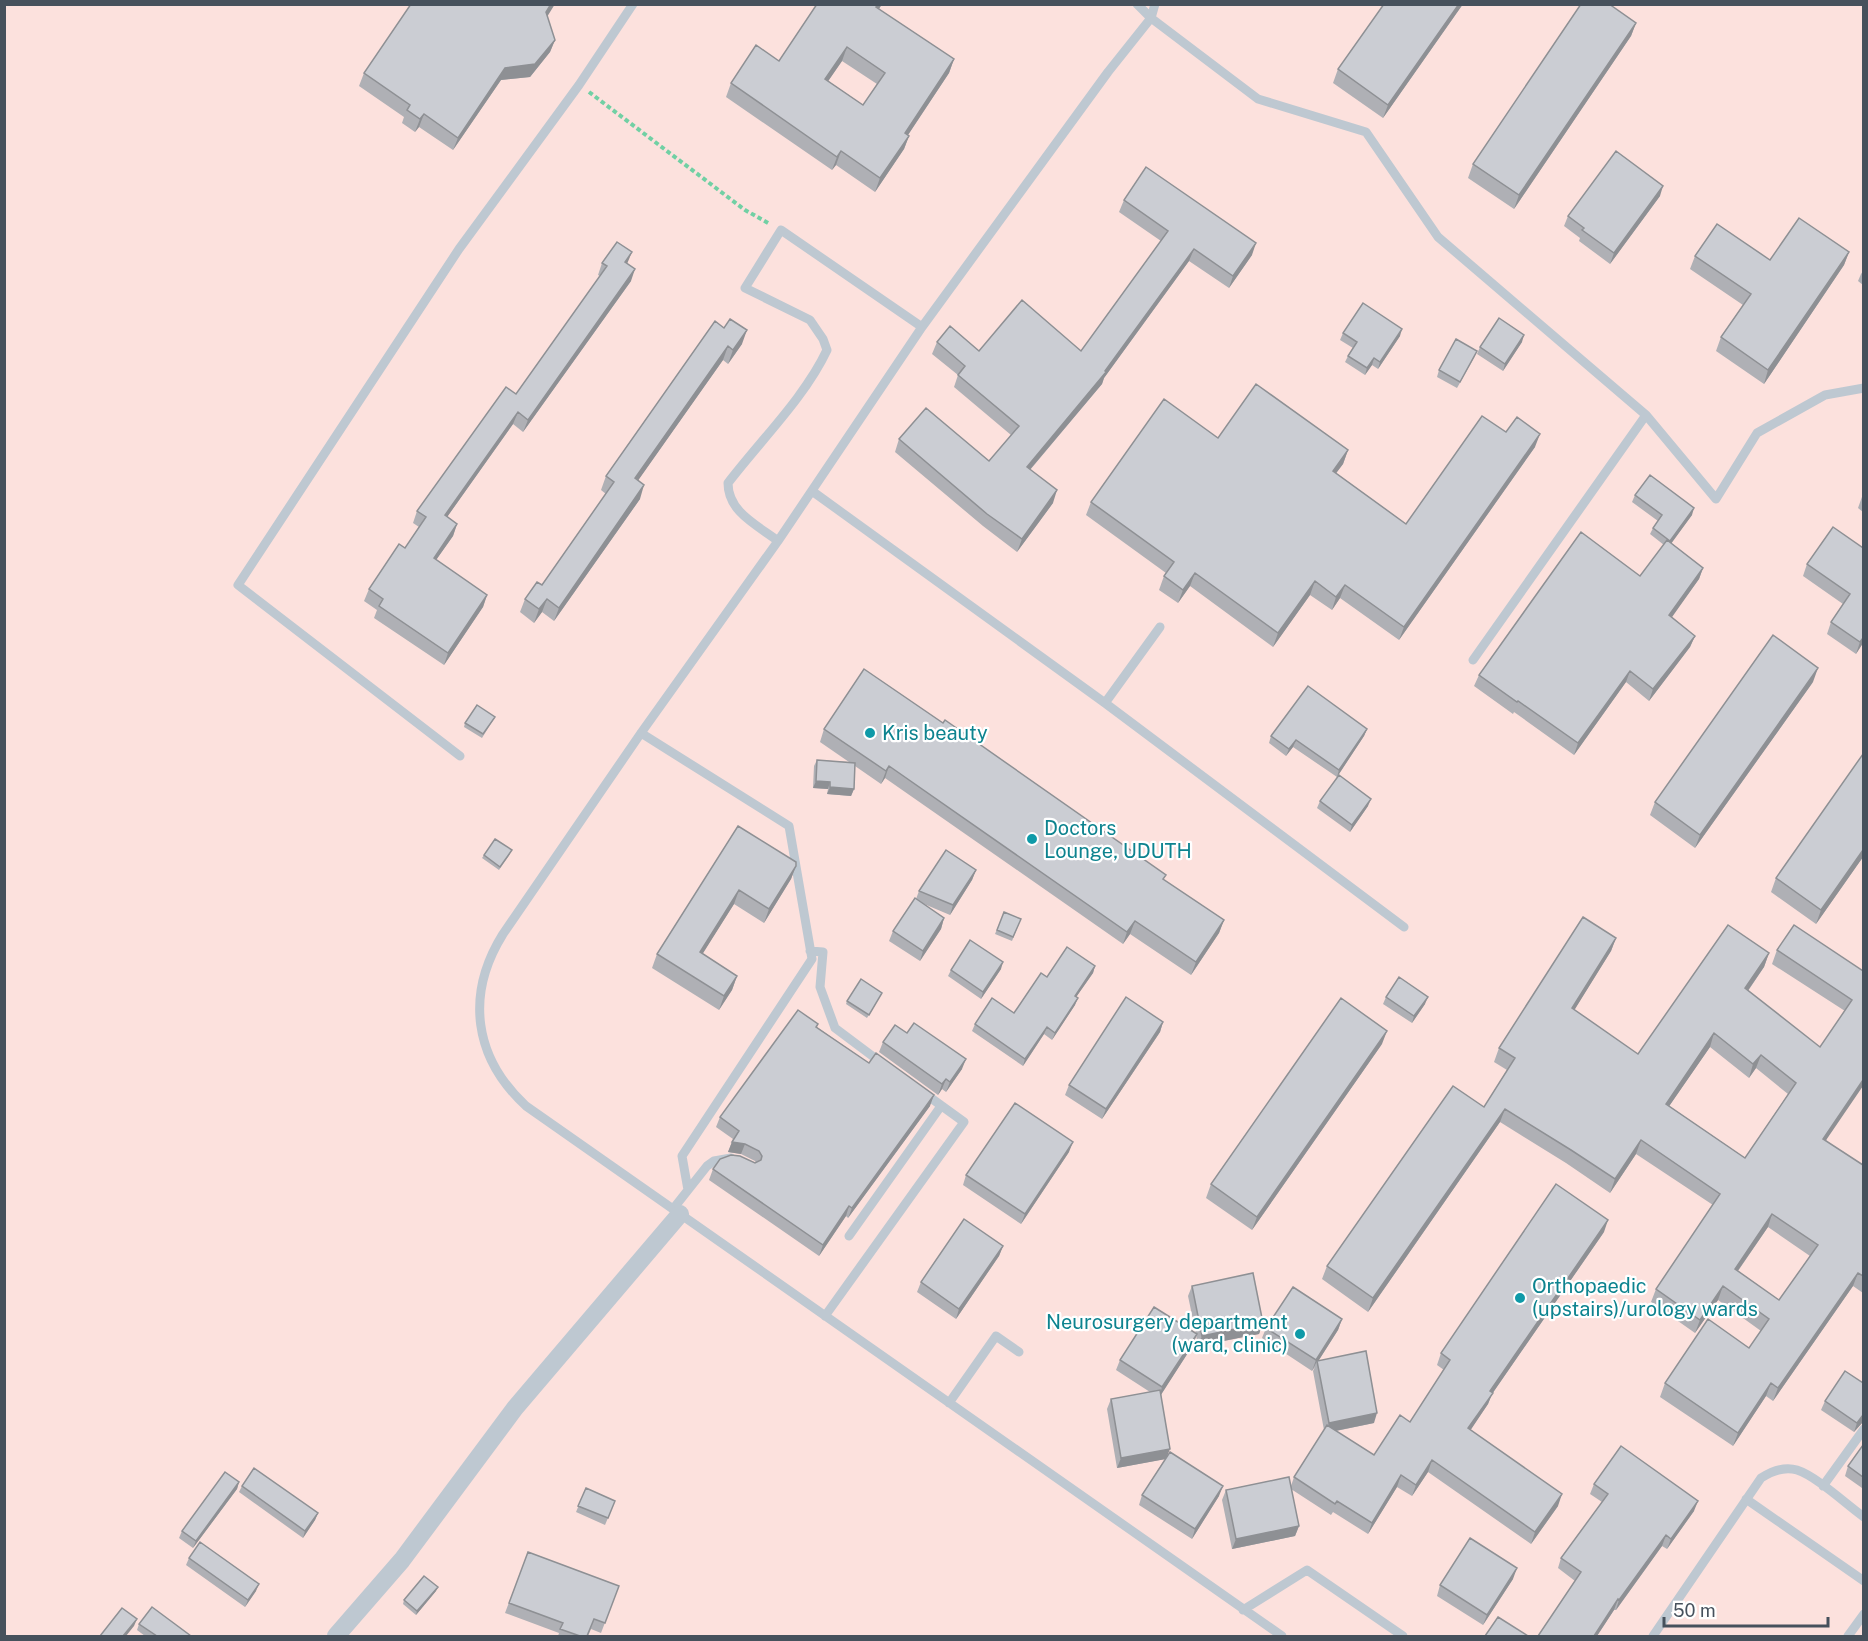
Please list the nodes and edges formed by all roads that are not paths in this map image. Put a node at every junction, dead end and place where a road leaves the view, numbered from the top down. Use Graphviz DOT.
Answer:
graph roads {
  1 [pos="633,4"];
  2 [pos="1137,4"];
  3 [pos="1155,4"];
  4 [pos="1151,18"];
  5 [pos="922,327"];
  6 [pos="1863,388"];
  7 [pos="1646,416"];
  8 [pos="812,490"];
  9 [pos="778,541"];
  10 [pos="1160,627"];
  11 [pos="1473,660"];
  12 [pos="1104,703"];
  13 [pos="641,733"];
  14 [pos="460,756"];
  15 [pos="1404,927"];
  16 [pos="810,951"];
  17 [pos="893,1071"];
  18 [pos="912,1085"];
  19 [pos="941,1106"];
  20 [pos="744,1161"];
  21 [pos="688,1190"];
  22 [pos="676,1211"];
  23 [pos="849,1236"];
  24 [pos="825,1316"];
  25 [pos="1019,1352"];
  26 [pos="949,1403"];
  27 [pos="1863,1429"];
  28 [pos="1823,1486"];
  29 [pos="1746,1499"];
  30 [pos="1863,1517"];
  31 [pos="1863,1581"];
  32 [pos="1243,1610"];
  33 [pos="1863,1614"];
  34 [pos="1658,1635"];
  35 [pos="336,1636"];
  36 [pos="1282,1636"];
  37 [pos="1403,1636"];
  38 [pos="1848,1636"];
  1 -- 14 [label="lane"];
  2 -- 4 [label="lane"];
  3 -- 4 [label="lane"];
  4 -- 5 [label="lane"];
  4 -- 7 [label="lane"];
  5 -- 8 [label="lane"];
  5 -- 9 [label="lane"];
  6 -- 7 [label="lane"];
  7 -- 11 [label="lane"];
  8 -- 9 [label="lane"];
  8 -- 12 [label="lane"];
  9 -- 13 [label="lane"];
  10 -- 12 [label="lane"];
  12 -- 15 [label="lane"];
  13 -- 16 [label="lane"];
  13 -- 22 [label="lane"];
  16 -- 17 [label="lane"];
  16 -- 21 [label="lane"];
  18 -- 19 [label="lane"];
  19 -- 23 [label="lane"];
  19 -- 24 [label="lane"];
  20 -- 21 [label="lane"];
  21 -- 22 [label="lane"];
  22 -- 24 [label="lane"];
  22 -- 35 [label="street"];
  24 -- 26 [label="lane"];
  25 -- 26 [label="lane"];
  26 -- 32 [label="lane"];
  27 -- 28 [label="lane"];
  28 -- 29 [label="lane"];
  28 -- 30 [label="lane"];
  29 -- 31 [label="lane"];
  29 -- 34 [label="lane"];
  32 -- 36 [label="lane"];
  32 -- 37 [label="lane"];
  33 -- 38 [label="lane"];
}
